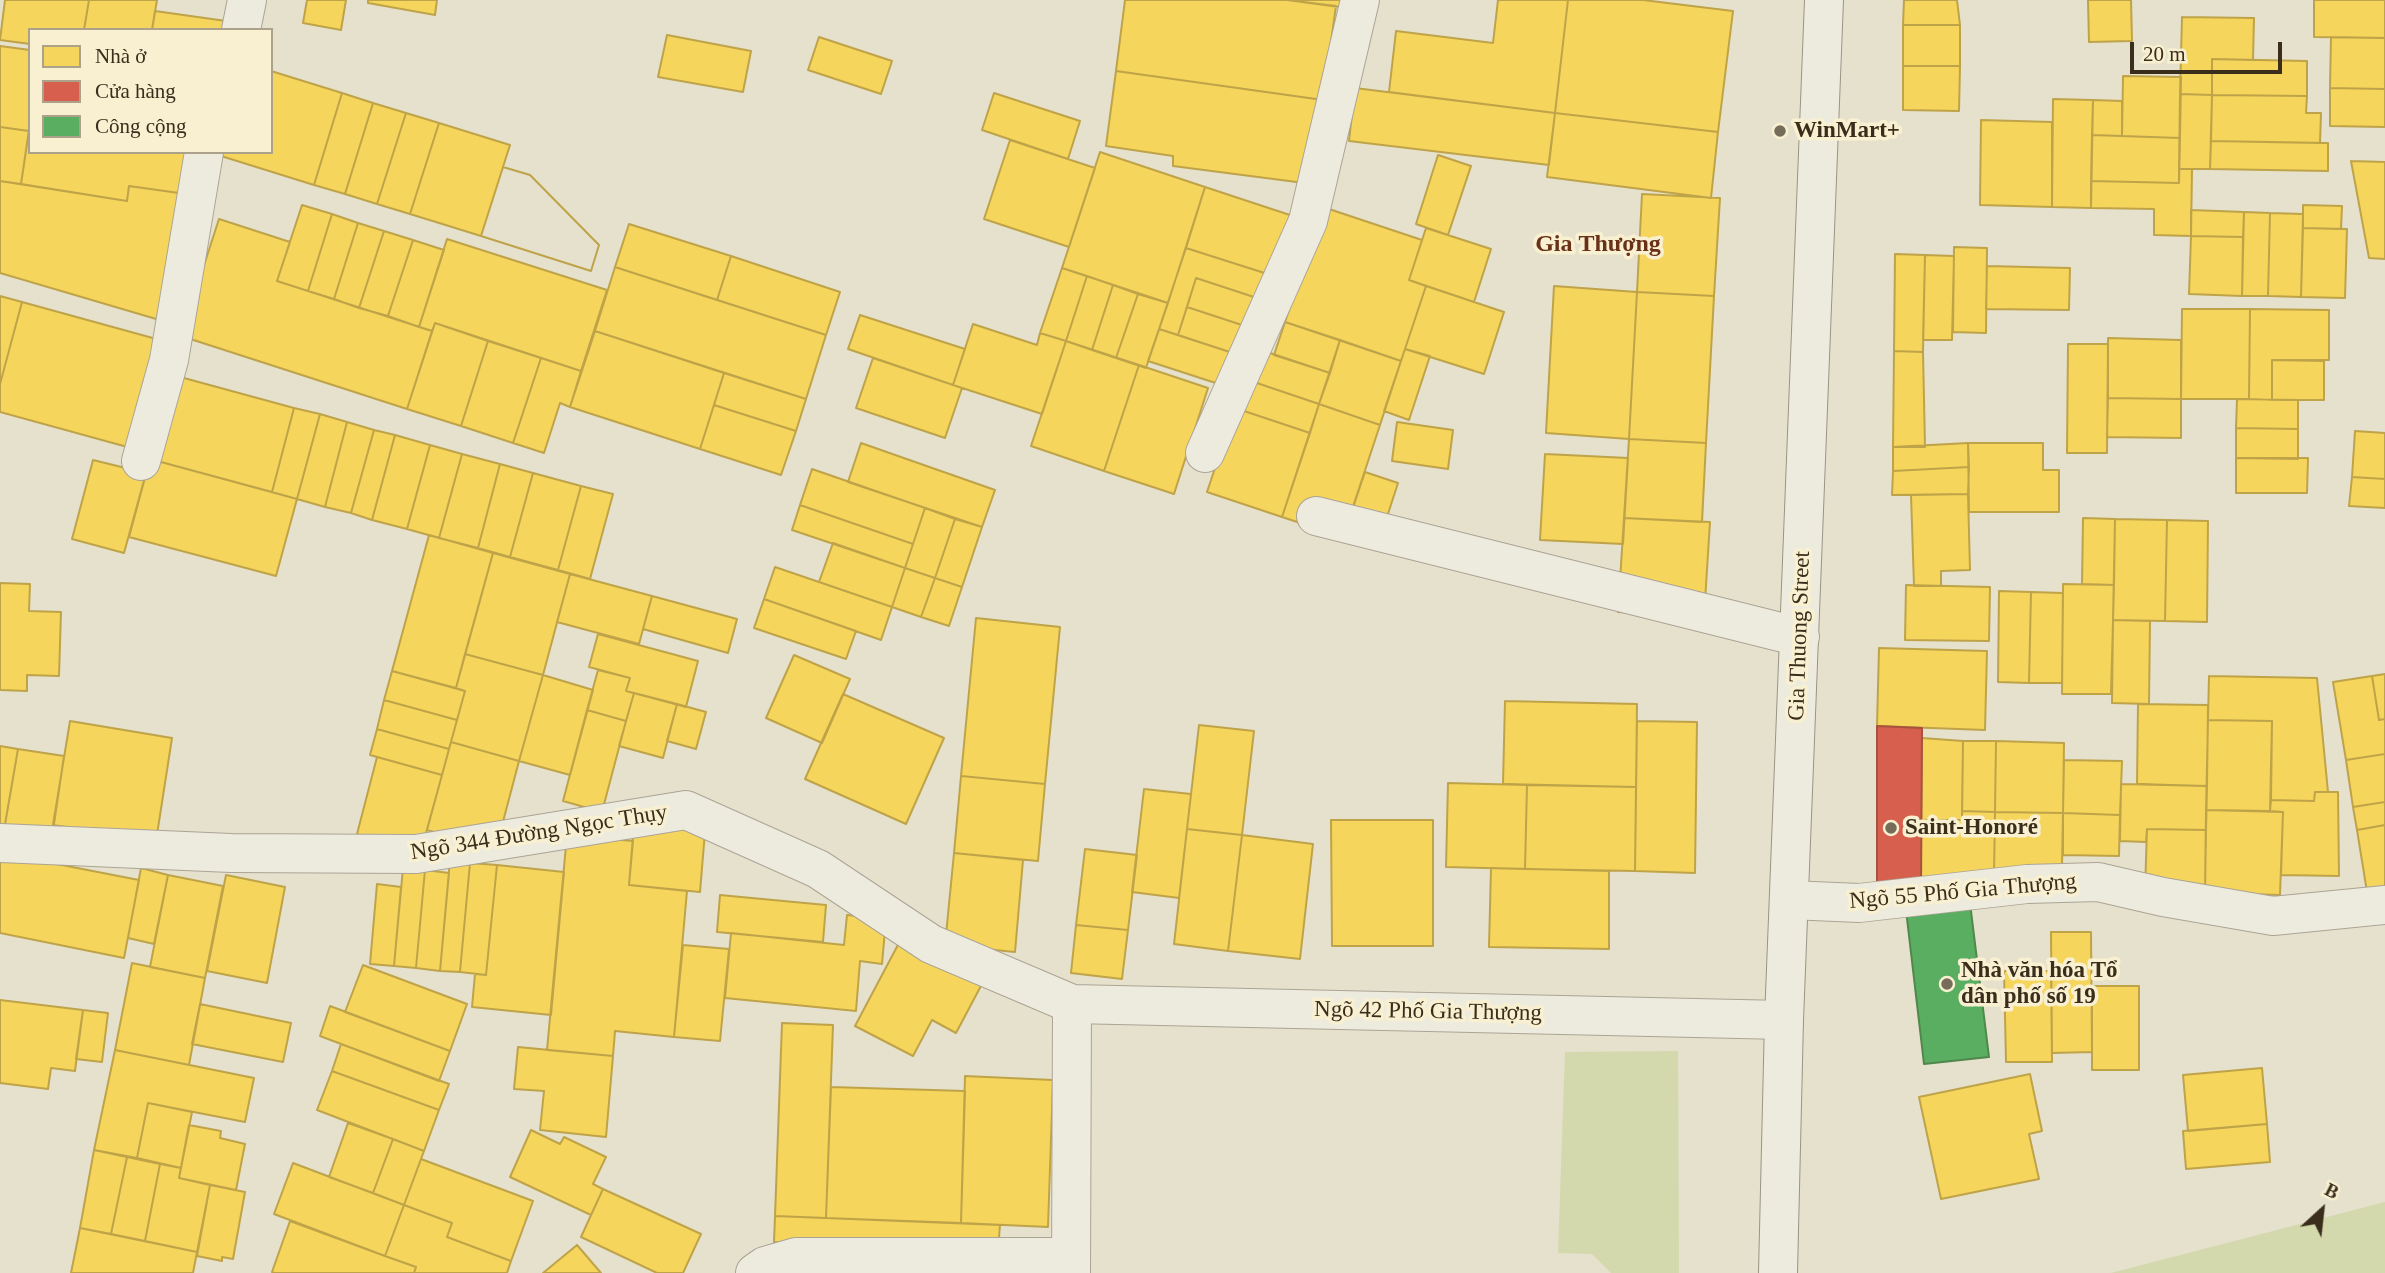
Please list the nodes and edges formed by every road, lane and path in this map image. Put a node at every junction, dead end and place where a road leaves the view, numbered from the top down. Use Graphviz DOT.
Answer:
graph roads {
  1 [pos="247,0"];
  2 [pos="1360,0"];
  3 [pos="1824,0"];
  4 [pos="241,28"];
  5 [pos="204,154"];
  6 [pos="1205,453"];
  7 [pos="141,461"];
  8 [pos="1316,516"];
  9 [pos="1800,636"];
  10 [pos="0,843"];
  11 [pos="1790,900"];
  12 [pos="2385,905"];
  13 [pos="1072,1004"];
  14 [pos="1784,1020"];
  15 [pos="1071,1265"];
  16 [pos="755,1273"];
  17 [pos="1778,1273"];
  1 -- 4 [label="street"];
  2 -- 6 [label="street"];
  3 -- 9 [label="street, Gia Thuong Street"];
  5 -- 7 [label="street"];
  8 -- 9 [label="street"];
  9 -- 11 [label="street, Gia Thuong Street"];
  10 -- 13 [label="street, Ngõ 344 Đường Ngọc Thụy"];
  11 -- 12 [label="street, Ngõ 55 Phố Gia Thượng"];
  11 -- 14 [label="street, Gia Thuong Street"];
  13 -- 14 [label="street, Ngõ 42 Phố Gia Thượng"];
  13 -- 15 [label="street"];
  14 -- 17 [label="street, Gia Thuong Street"];
  15 -- 16 [label="street"];
}
